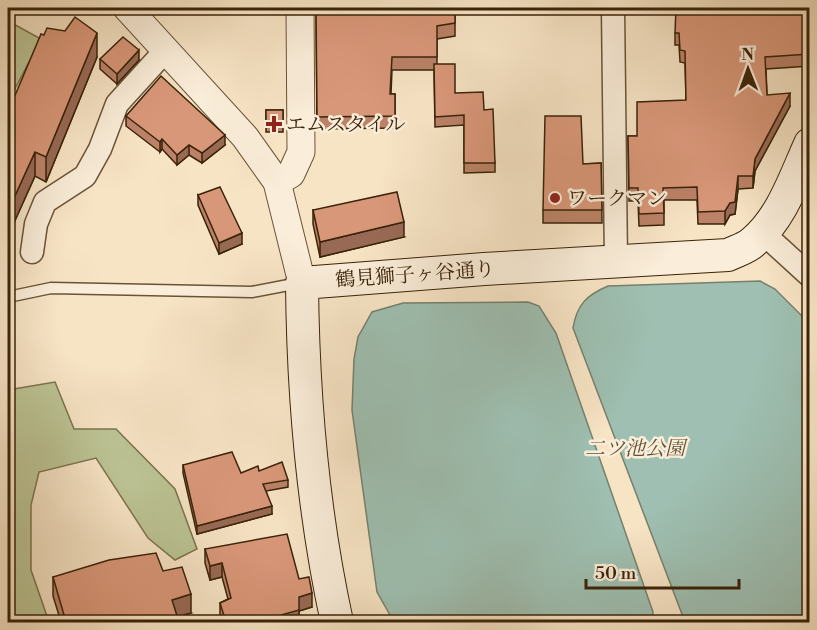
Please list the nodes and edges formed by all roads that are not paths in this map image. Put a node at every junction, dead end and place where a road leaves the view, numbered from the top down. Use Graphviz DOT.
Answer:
graph roads {
  1 [pos="127,8"];
  2 [pos="300,8"];
  3 [pos="613,8"];
  4 [pos="166,50"];
  5 [pos="810,144"];
  6 [pos="277,182"];
  7 [pos="763,233"];
  8 [pos="32,252"];
  9 [pos="616,262"];
  10 [pos="810,276"];
  11 [pos="302,283"];
  12 [pos="8,297"];
  13 [pos="337,622"];
  1 -- 4 [label="street"];
  2 -- 6 [label="street"];
  3 -- 9 [label="street"];
  4 -- 6 [label="street"];
  4 -- 8 [label="street"];
  5 -- 7 [label="main road, 鶴見獅子ヶ谷通り"];
  6 -- 11 [label="street"];
  7 -- 9 [label="main road, 鶴見獅子ヶ谷通り"];
  7 -- 10 [label="street"];
  9 -- 11 [label="main road, 鶴見獅子ヶ谷通り"];
  11 -- 12 [label="lane"];
  11 -- 13 [label="main road"];
}
